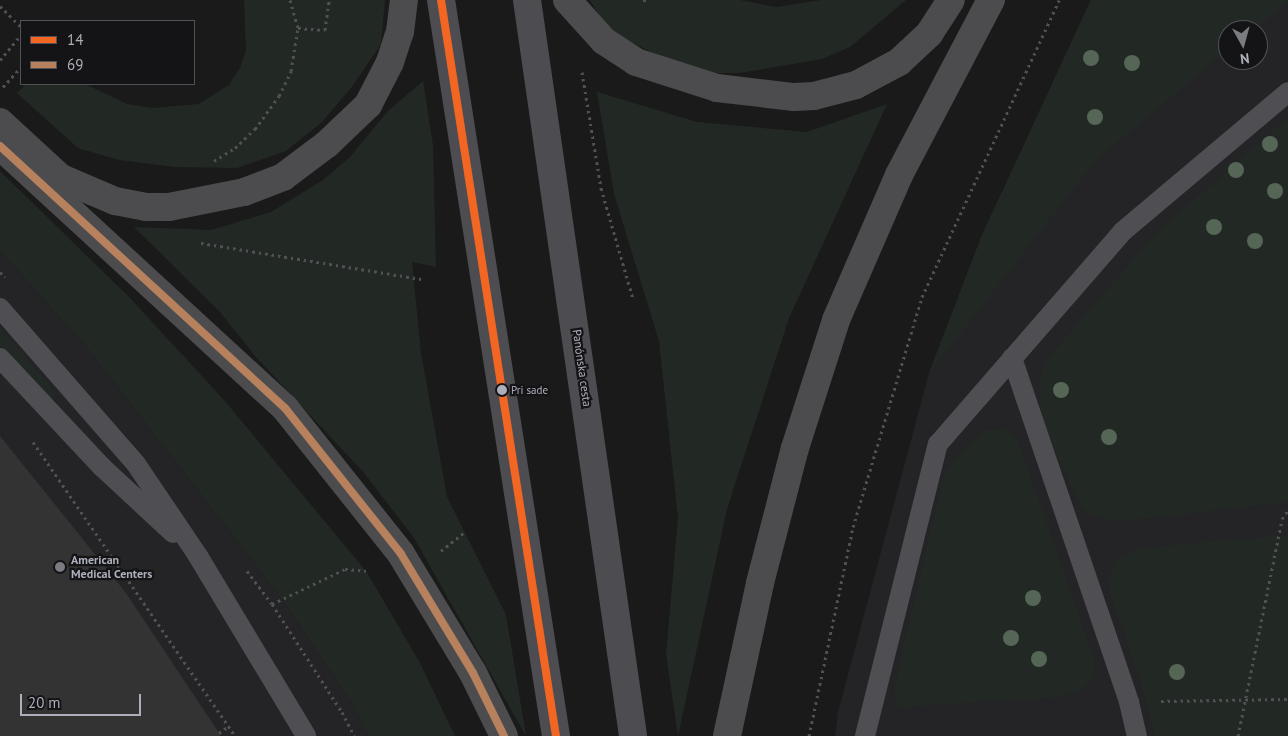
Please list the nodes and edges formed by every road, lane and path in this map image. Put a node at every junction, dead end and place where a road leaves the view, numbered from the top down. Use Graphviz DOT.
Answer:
graph roads {
  1 [pos="290,0"];
  2 [pos="329,0"];
  3 [pos="404,0"];
  4 [pos="441,0"];
  5 [pos="527,0"];
  6 [pos="567,0"];
  7 [pos="642,0"];
  8 [pos="650,0"];
  9 [pos="951,0"];
  10 [pos="991,0"];
  11 [pos="1059,0"];
  12 [pos="0,6"];
  13 [pos="20,26"];
  14 [pos="298,28"];
  15 [pos="20,36"];
  16 [pos="0,60"];
  17 [pos="20,68"];
  18 [pos="582,72"];
  19 [pos="0,91"];
  20 [pos="1288,92"];
  21 [pos="0,122"];
  22 [pos="0,146"];
  23 [pos="208,164"];
  24 [pos="201,243"];
  25 [pos="422,279"];
  26 [pos="633,299"];
  27 [pos="0,308"];
  28 [pos="0,358"];
  29 [pos="1012,358"];
  30 [pos="31,440"];
  31 [pos="1288,510"];
  32 [pos="466,531"];
  33 [pos="434,545"];
  34 [pos="198,556"];
  35 [pos="366,571"];
  36 [pos="272,604"];
  37 [pos="1246,698"];
  38 [pos="1288,699"];
  39 [pos="1129,702"];
  40 [pos="226,728"];
  41 [pos="219,733"];
  42 [pos="235,736"];
  43 [pos="306,736"];
  44 [pos="504,736"];
  45 [pos="556,736"];
  46 [pos="633,736"];
  47 [pos="727,736"];
  48 [pos="809,736"];
  49 [pos="865,736"];
  50 [pos="1138,736"];
  51 [pos="1238,736"];
  1 -- 14 [label="path"];
  2 -- 14 [label="path"];
  3 -- 21 [label="main road"];
  4 -- 45 [label="main road"];
  5 -- 46 [label="main road, Panónska cesta"];
  6 -- 9 [label="main road"];
  7 -- 8 [label="path"];
  10 -- 47 [label="main road"];
  11 -- 48 [label="path"];
  12 -- 13 [label="path"];
  14 -- 23 [label="path"];
  15 -- 16 [label="path"];
  17 -- 19 [label="path"];
  18 -- 26 [label="path"];
  20 -- 29 [label="lane"];
  22 -- 44 [label="main road"];
  24 -- 25 [label="path"];
  27 -- 34 [label="lane"];
  28 -- 34 [label="lane"];
  29 -- 39 [label="lane"];
  29 -- 49 [label="lane"];
  30 -- 42 [label="path"];
  31 -- 37 [label="path"];
  32 -- 33 [label="path"];
  34 -- 43 [label="lane"];
  35 -- 36 [label="path"];
  37 -- 38 [label="path"];
  37 -- 39 [label="path"];
  37 -- 51 [label="path"];
  39 -- 50 [label="lane"];
  40 -- 41 [label="path"];
}
